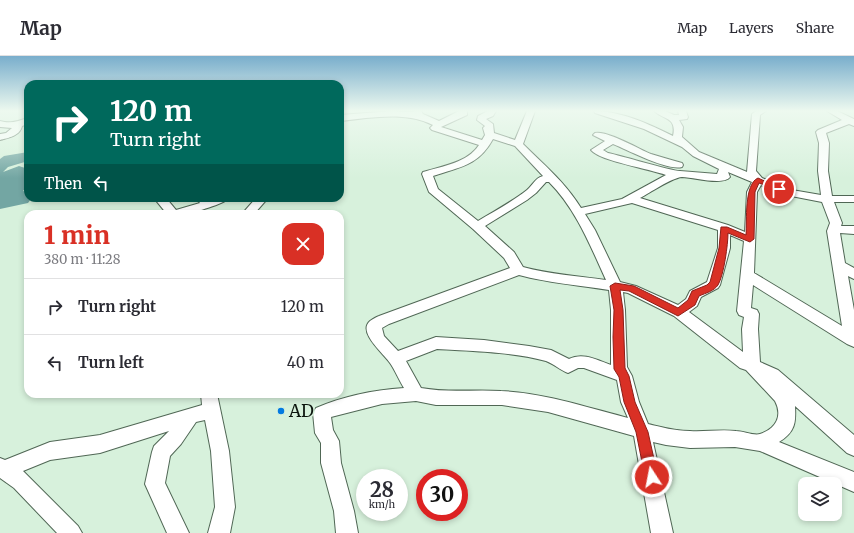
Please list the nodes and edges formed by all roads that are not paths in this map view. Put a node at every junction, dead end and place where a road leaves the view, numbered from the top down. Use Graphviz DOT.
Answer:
graph roads {
  1 [pos="10,133"];
  2 [pos="458,133"];
  3 [pos="488,133"];
  4 [pos="522,133"];
  5 [pos="657,133"];
  6 [pos="678,133"];
  7 [pos="754,133"];
  8 [pos="821,133"];
  9 [pos="598,135"];
  10 [pos="0,137"];
  11 [pos="488,140"];
  12 [pos="614,140"];
  13 [pos="518,144"];
  14 [pos="679,159"];
  15 [pos="727,168"];
  16 [pos="553,178"];
  17 [pos="758,180"];
  18 [pos="827,199"];
  19 [pos="854,199"];
  20 [pos="631,200"];
  21 [pos="164,202"];
  22 [pos="202,202"];
  23 [pos="258,202"];
  24 [pos="170,210"];
  25 [pos="183,210"];
  26 [pos="252,210"];
  27 [pos="578,212"];
  28 [pos="477,226"];
  29 [pos="724,228"];
  30 [pos="854,230"];
  31 [pos="833,231"];
  32 [pos="750,239"];
  33 [pos="840,266"];
  34 [pos="518,270"];
  35 [pos="854,274"];
  36 [pos="748,275"];
  37 [pos="615,286"];
  38 [pos="678,312"];
  39 [pos="853,341"];
  40 [pos="396,359"];
  41 [pos="752,366"];
  42 [pos="624,376"];
  43 [pos="416,394"];
  44 [pos="210,402"];
  45 [pos="189,418"];
  46 [pos="642,432"];
  47 [pos="761,443"];
  48 [pos="854,447"];
  49 [pos="3,468"];
  50 [pos="854,482"];
  51 [pos="71,533"];
  52 [pos="178,533"];
  53 [pos="219,533"];
  54 [pos="347,533"];
  55 [pos="662,533"];
  1 -- 10 [label="street"];
  2 -- 11 [label="street"];
  3 -- 11 [label="street"];
  4 -- 13 [label="street"];
  5 -- 14 [label="street"];
  6 -- 14 [label="street"];
  7 -- 17 [label="street"];
  8 -- 18 [label="street"];
  9 -- 12 [label="street"];
  11 -- 13 [label="street"];
  11 -- 28 [label="street"];
  12 -- 14 [label="street"];
  12 -- 14 [label="street"];
  13 -- 16 [label="street"];
  14 -- 15 [label="street"];
  14 -- 15 [label="street"];
  14 -- 20 [label="street"];
  15 -- 17 [label="street"];
  16 -- 27 [label="street"];
  16 -- 28 [label="street"];
  17 -- 18 [label="street"];
  17 -- 32 [label="street"];
  18 -- 19 [label="street"];
  18 -- 31 [label="street"];
  20 -- 27 [label="street"];
  20 -- 29 [label="street"];
  21 -- 24 [label="street"];
  22 -- 25 [label="street"];
  23 -- 26 [label="street"];
  27 -- 37 [label="street"];
  28 -- 34 [label="street"];
  29 -- 32 [label="street"];
  29 -- 38 [label="street"];
  30 -- 31 [label="street"];
  31 -- 33 [label="street"];
  32 -- 36 [label="street"];
  33 -- 35 [label="street"];
  33 -- 39 [label="street"];
  34 -- 37 [label="street"];
  34 -- 40 [label="street"];
  36 -- 39 [label="street"];
  36 -- 41 [label="street"];
  37 -- 38 [label="street"];
  37 -- 42 [label="street"];
  38 -- 41 [label="street"];
  40 -- 42 [label="street"];
  40 -- 43 [label="street"];
  41 -- 47 [label="street"];
  41 -- 48 [label="street"];
  42 -- 46 [label="street"];
  43 -- 46 [label="street"];
  43 -- 54 [label="street"];
  44 -- 45 [label="street"];
  44 -- 53 [label="street"];
  45 -- 49 [label="street"];
  45 -- 52 [label="street"];
  46 -- 47 [label="street"];
  46 -- 55 [label="street"];
  47 -- 50 [label="street"];
  49 -- 51 [label="street"];
}
